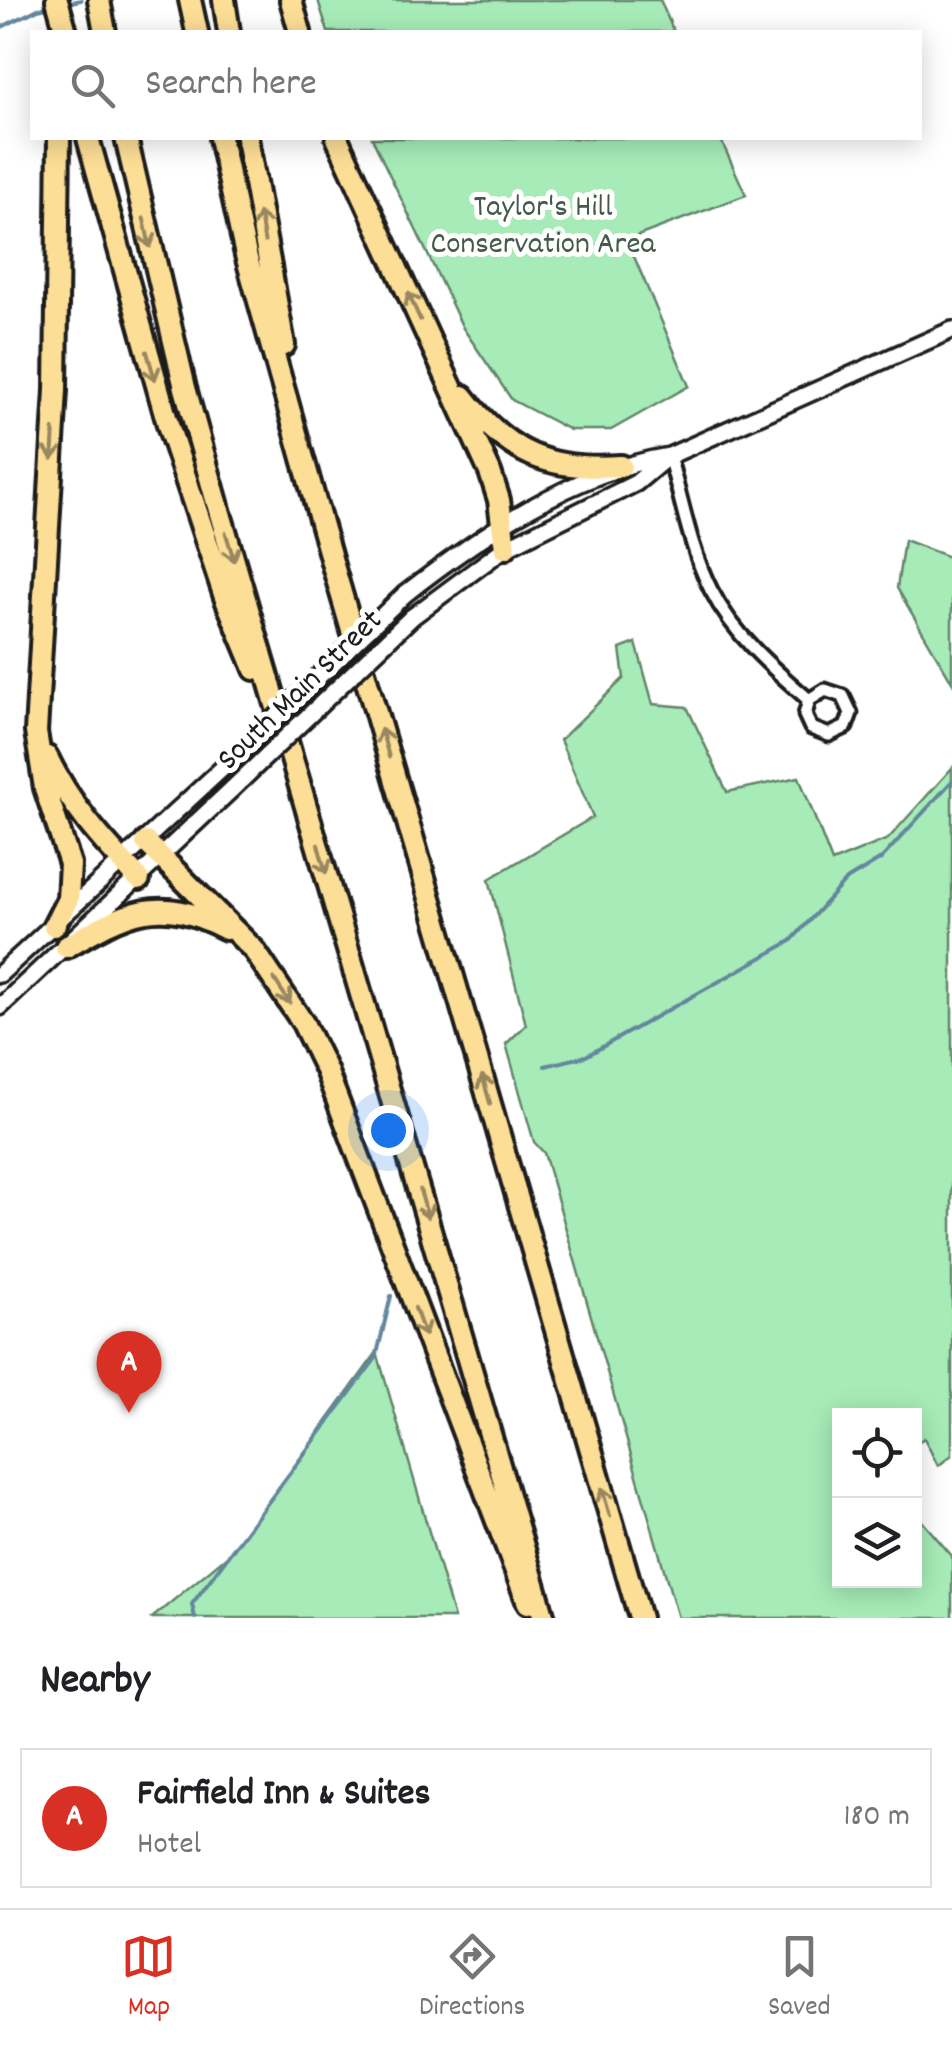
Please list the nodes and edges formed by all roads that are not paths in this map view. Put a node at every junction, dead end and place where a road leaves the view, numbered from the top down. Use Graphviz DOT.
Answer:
graph roads {
  1 [pos="55,0"];
  2 [pos="224,0"];
  3 [pos="291,0"];
  4 [pos="190,1"];
  5 [pos="100,5"];
  6 [pos="59,28"];
  7 [pos="105,30"];
  8 [pos="197,30"];
  9 [pos="230,30"];
  10 [pos="299,30"];
  11 [pos="59,140"];
  12 [pos="89,140"];
  13 [pos="126,140"];
  14 [pos="220,140"];
  15 [pos="247,140"];
  16 [pos="339,140"];
  17 [pos="952,330"];
  18 [pos="436,354"];
  19 [pos="669,456"];
  20 [pos="621,466"];
  21 [pos="503,526"];
  22 [pos="505,548"];
  23 [pos="332,562"];
  24 [pos="809,700"];
  25 [pos="279,713"];
  26 [pos="36,732"];
  27 [pos="146,842"];
  28 [pos="161,858"];
  29 [pos="124,863"];
  30 [pos="139,879"];
  31 [pos="54,926"];
  32 [pos="242,938"];
  33 [pos="66,948"];
  34 [pos="0,974"];
  35 [pos="0,1007"];
  36 [pos="534,1618"];
  37 [pos="544,1618"];
  38 [pos="640,1618"];
  1 -- 6 [label="highway"];
  2 -- 9 [label="highway"];
  3 -- 10 [label="highway"];
  4 -- 8 [label="highway"];
  5 -- 7 [label="highway"];
  11 -- 26 [label="highway, one-way"];
  12 -- 25 [label="highway, one-way"];
  13 -- 25 [label="highway, one-way"];
  14 -- 23 [label="highway"];
  23 -- 15 [label="highway, one-way"];
  18 -- 16 [label="highway, one-way"];
  17 -- 19 [label="main road, South Main Street"];
  18 -- 20 [label="highway"];
  18 -- 21 [label="highway"];
  19 -- 20 [label="main road, South Main Street"];
  19 -- 22 [label="main road, South Main Street"];
  19 -- 24 [label="street"];
  20 -- 21 [label="main road, South Main Street"];
  21 -- 22 [label="highway"];
  21 -- 27 [label="main road, South Main Street, bridge"];
  22 -- 28 [label="main road, South Main Street, bridge"];
  38 -- 23 [label="highway, one-way"];
  24 -- 24 [label="street"];
  25 -- 37 [label="highway, one-way"];
  26 -- 29 [label="highway"];
  26 -- 31 [label="highway"];
  27 -- 28 [label="highway"];
  27 -- 29 [label="main road, South Main Street"];
  28 -- 30 [label="main road, South Main Street"];
  28 -- 32 [label="highway"];
  29 -- 30 [label="highway"];
  29 -- 31 [label="main road, South Main Street"];
  30 -- 33 [label="main road, South Main Street"];
  31 -- 34 [label="main road, South Main Street"];
  32 -- 33 [label="highway"];
  32 -- 36 [label="highway, one-way"];
  33 -- 35 [label="main road, South Main Street"];
}
